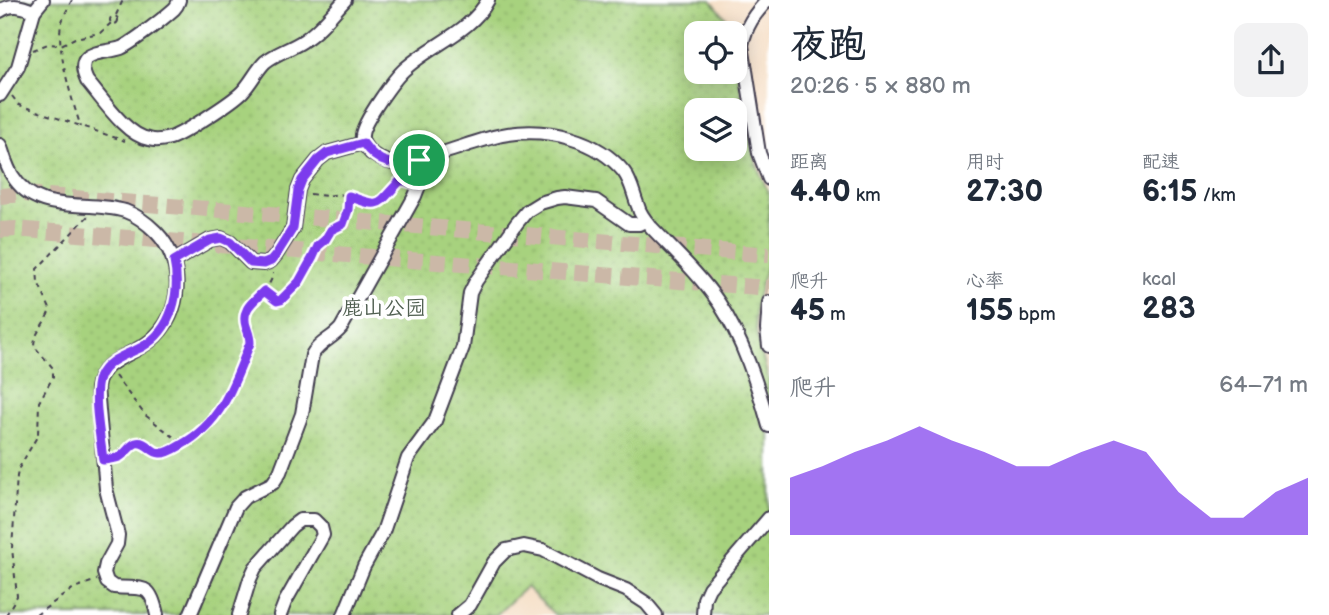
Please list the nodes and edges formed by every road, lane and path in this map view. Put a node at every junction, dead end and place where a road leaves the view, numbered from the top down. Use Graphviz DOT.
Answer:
graph roads {
  1 [pos="43,0"];
  2 [pos="72,0"];
  3 [pos="123,0"];
  4 [pos="179,0"];
  5 [pos="345,0"];
  6 [pos="488,0"];
  7 [pos="768,0"];
  8 [pos="0,11"];
  9 [pos="34,11"];
  10 [pos="116,17"];
  11 [pos="111,23"];
  12 [pos="61,46"];
  13 [pos="23,50"];
  14 [pos="3,90"];
  15 [pos="81,127"];
  16 [pos="133,132"];
  17 [pos="363,143"];
  18 [pos="0,145"];
  19 [pos="419,160"];
  20 [pos="769,179"];
  21 [pos="419,185"];
  22 [pos="298,192"];
  23 [pos="349,196"];
  24 [pos="96,208"];
  25 [pos="645,221"];
  26 [pos="174,261"];
  27 [pos="268,262"];
  28 [pos="264,291"];
  29 [pos="769,302"];
  30 [pos="769,345"];
  31 [pos="107,366"];
  32 [pos="769,426"];
  33 [pos="183,444"];
  34 [pos="103,460"];
  35 [pos="769,518"];
  36 [pos="105,578"];
  37 [pos="6,615"];
  38 [pos="36,615"];
  39 [pos="157,615"];
  40 [pos="190,615"];
  41 [pos="239,615"];
  42 [pos="280,615"];
  43 [pos="344,615"];
  44 [pos="458,615"];
  45 [pos="656,615"];
  46 [pos="703,615"];
  1 -- 9 [label="street"];
  2 -- 12 [label="path"];
  3 -- 10 [label="path"];
  4 -- 16 [label="street"];
  5 -- 16 [label="street"];
  6 -- 17 [label="street"];
  7 -- 20 [label="street"];
  8 -- 9 [label="street"];
  9 -- 13 [label="street"];
  10 -- 11 [label="path"];
  10 -- 11 [label="path"];
  11 -- 12 [label="path"];
  12 -- 13 [label="path"];
  12 -- 15 [label="path"];
  13 -- 14 [label="street"];
  14 -- 15 [label="path"];
  15 -- 16 [label="path"];
  17 -- 19 [label="street"];
  17 -- 22 [label="street"];
  18 -- 24 [label="street"];
  19 -- 21 [label="street"];
  19 -- 25 [label="street"];
  21 -- 23 [label="path"];
  21 -- 40 [label="street"];
  22 -- 23 [label="path"];
  22 -- 27 [label="street"];
  23 -- 28 [label="path"];
  24 -- 26 [label="street"];
  24 -- 37 [label="path"];
  25 -- 32 [label="street"];
  25 -- 43 [label="street"];
  26 -- 27 [label="street"];
  26 -- 31 [label="street"];
  27 -- 28 [label="path"];
  28 -- 33 [label="path"];
  29 -- 30 [label="street"];
  31 -- 33 [label="path"];
  31 -- 34 [label="street"];
  33 -- 34 [label="path"];
  34 -- 36 [label="street"];
  35 -- 46 [label="street"];
  36 -- 38 [label="path"];
  36 -- 39 [label="street"];
  41 -- 42 [label="street"];
  44 -- 45 [label="street"];
}
